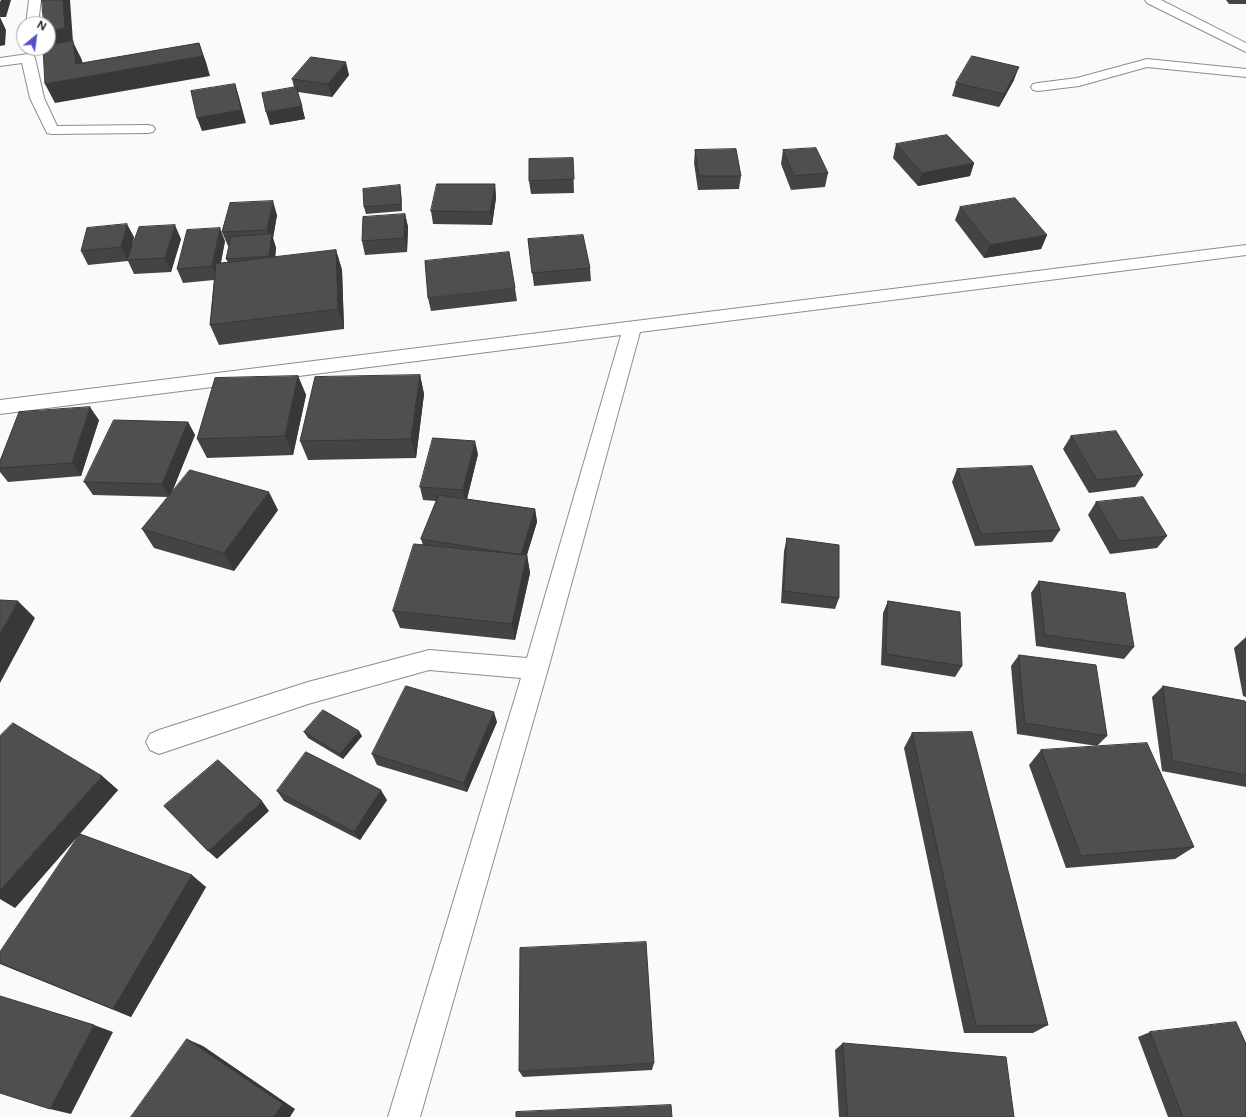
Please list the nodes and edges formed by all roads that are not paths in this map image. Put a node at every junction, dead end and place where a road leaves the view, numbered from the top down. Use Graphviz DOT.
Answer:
graph roads {
  1 [pos="35,0"];
  2 [pos="1151,0"];
  3 [pos="33,16"];
  4 [pos="1246,48"];
  5 [pos="19,56"];
  6 [pos="30,56"];
  7 [pos="0,62"];
  8 [pos="1246,73"];
  9 [pos="1038,86"];
  10 [pos="148,128"];
  11 [pos="1246,250"];
  12 [pos="632,327"];
  13 [pos="0,407"];
  14 [pos="536,669"];
  15 [pos="159,742"];
  16 [pos="404,1117"];
  1 -- 3 [label="street"];
  2 -- 4 [label="street"];
  5 -- 7 [label="street"];
  6 -- 10 [label="street"];
  8 -- 9 [label="street"];
  11 -- 12 [label="street"];
  12 -- 13 [label="street"];
  12 -- 14 [label="street"];
  14 -- 15 [label="street"];
  14 -- 16 [label="street"];
}
